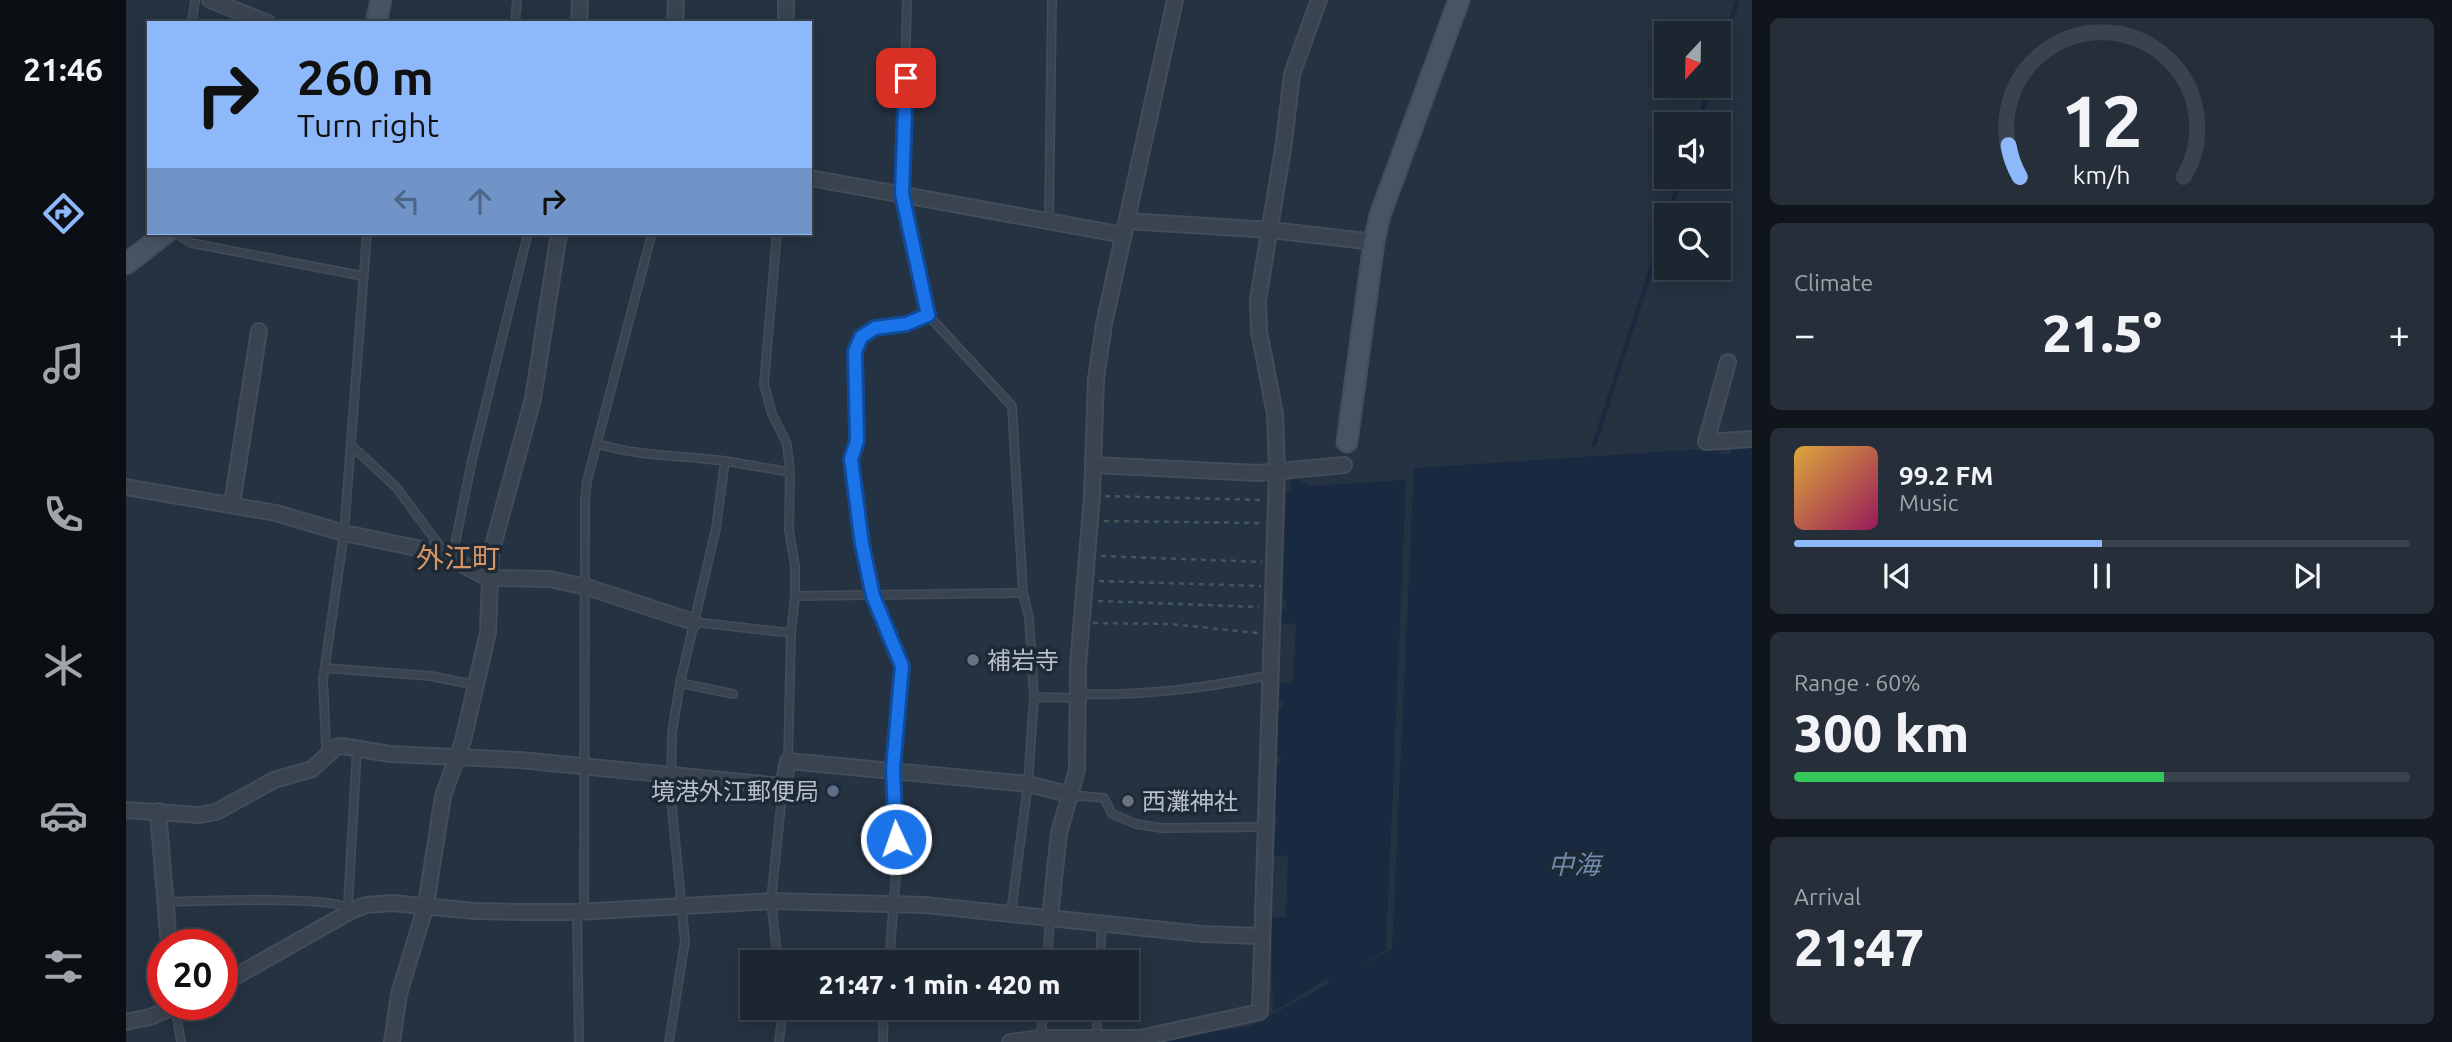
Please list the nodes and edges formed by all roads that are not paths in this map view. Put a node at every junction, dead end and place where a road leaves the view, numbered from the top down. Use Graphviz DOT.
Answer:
graph roads {
  1 [pos="195,0"];
  2 [pos="210,0"];
  3 [pos="381,0"];
  4 [pos="517,0"];
  5 [pos="580,0"];
  6 [pos="676,0"];
  7 [pos="786,0"];
  8 [pos="908,0"];
  9 [pos="1052,0"];
  10 [pos="1175,0"];
  11 [pos="1319,0"];
  12 [pos="1459,0"];
  13 [pos="192,21"];
  14 [pos="263,21"];
  15 [pos="376,21"];
  16 [pos="515,21"];
  17 [pos="579,21"];
  18 [pos="675,21"];
  19 [pos="786,21"];
  20 [pos="812,178"];
  21 [pos="902,194"];
  22 [pos="1049,219"];
  23 [pos="1125,228"];
  24 [pos="1271,230"];
  25 [pos="163,235"];
  26 [pos="178,235"];
  27 [pos="367,235"];
  28 [pos="528,235"];
  29 [pos="559,235"];
  30 [pos="651,235"];
  31 [pos="777,235"];
  32 [pos="1374,242"];
  33 [pos="126,264"];
  34 [pos="363,276"];
  35 [pos="928,315"];
  36 [pos="259,331"];
  37 [pos="1728,362"];
  38 [pos="1752,439"];
  39 [pos="1347,442"];
  40 [pos="598,444"];
  41 [pos="352,446"];
  42 [pos="725,461"];
  43 [pos="1094,465"];
  44 [pos="1344,465"];
  45 [pos="1277,470"];
  46 [pos="790,471"];
  47 [pos="126,487"];
  48 [pos="232,504"];
  49 [pos="344,533"];
  50 [pos="447,555"];
  51 [pos="488,578"];
  52 [pos="587,587"];
  53 [pos="1023,593"];
  54 [pos="795,596"];
  55 [pos="873,596"];
  56 [pos="694,622"];
  57 [pos="791,633"];
  58 [pos="325,668"];
  59 [pos="1270,675"];
  60 [pos="681,683"];
  61 [pos="476,685"];
  62 [pos="733,694"];
  63 [pos="1077,696"];
  64 [pos="1034,697"];
  65 [pos="357,749"];
  66 [pos="331,751"];
  67 [pos="458,756"];
  68 [pos="788,761"];
  69 [pos="587,766"];
  70 [pos="893,769"];
  71 [pos="672,775"];
  72 [pos="1028,784"];
  73 [pos="783,786"];
  74 [pos="1072,795"];
  75 [pos="126,810"];
  76 [pos="158,811"];
  77 [pos="1267,828"];
  78 [pos="771,901"];
  79 [pos="164,902"];
  80 [pos="426,905"];
  81 [pos="684,905"];
  82 [pos="895,905"];
  83 [pos="350,908"];
  84 [pos="581,912"];
  85 [pos="1011,913"];
  86 [pos="1051,917"];
  87 [pos="1102,925"];
  88 [pos="167,929"];
  89 [pos="1261,936"];
  90 [pos="777,950"];
  91 [pos="889,950"];
  92 [pos="1048,950"];
  93 [pos="1101,950"];
  94 [pos="238,974"];
  95 [pos="147,1018"];
  96 [pos="179,1020"];
  97 [pos="782,1020"];
  98 [pos="884,1020"];
  99 [pos="1042,1020"];
  100 [pos="1097,1020"];
  101 [pos="126,1022"];
  102 [pos="1041,1038"];
  103 [pos="1096,1038"];
  104 [pos="181,1042"];
  105 [pos="392,1042"];
  106 [pos="579,1042"];
  107 [pos="669,1042"];
  108 [pos="779,1042"];
  109 [pos="883,1042"];
  110 [pos="1010,1042"];
  1 -- 13 [label="lane"];
  2 -- 14 [label="street"];
  3 -- 15 [label="street"];
  4 -- 16 [label="lane"];
  5 -- 17 [label="street"];
  6 -- 18 [label="street"];
  7 -- 19 [label="street"];
  8 -- 21 [label="lane"];
  9 -- 22 [label="lane"];
  10 -- 23 [label="street"];
  11 -- 24 [label="street"];
  12 -- 32 [label="street"];
  20 -- 21 [label="street"];
  21 -- 22 [label="street"];
  21 -- 35 [label="lane"];
  22 -- 23 [label="street"];
  23 -- 24 [label="street"];
  23 -- 43 [label="street"];
  24 -- 32 [label="street"];
  24 -- 45 [label="street"];
  25 -- 33 [label="street"];
  26 -- 34 [label="lane"];
  27 -- 34 [label="lane"];
  28 -- 50 [label="lane"];
  29 -- 51 [label="street"];
  30 -- 40 [label="lane"];
  31 -- 46 [label="lane"];
  32 -- 39 [label="street"];
  34 -- 41 [label="lane"];
  35 -- 53 [label="lane"];
  35 -- 55 [label="lane"];
  36 -- 48 [label="street"];
  37 -- 38 [label="street"];
  39 -- 44 [label="lane"];
  40 -- 42 [label="lane"];
  40 -- 52 [label="lane"];
  41 -- 49 [label="lane"];
  41 -- 50 [label="lane"];
  42 -- 46 [label="lane"];
  42 -- 56 [label="lane"];
  43 -- 45 [label="street"];
  43 -- 63 [label="street"];
  44 -- 45 [label="street"];
  45 -- 59 [label="street"];
  46 -- 54 [label="lane"];
  47 -- 48 [label="street"];
  48 -- 49 [label="street"];
  49 -- 50 [label="street"];
  49 -- 58 [label="lane"];
  50 -- 51 [label="street"];
  51 -- 52 [label="street"];
  51 -- 61 [label="street"];
  52 -- 56 [label="street"];
  52 -- 69 [label="lane"];
  53 -- 55 [label="lane"];
  53 -- 64 [label="lane"];
  54 -- 55 [label="lane"];
  54 -- 57 [label="lane"];
  55 -- 70 [label="lane"];
  56 -- 57 [label="lane"];
  56 -- 60 [label="lane"];
  57 -- 68 [label="lane"];
  58 -- 61 [label="lane"];
  58 -- 66 [label="lane"];
  59 -- 63 [label="lane"];
  59 -- 77 [label="street"];
  60 -- 62 [label="lane"];
  60 -- 71 [label="lane"];
  61 -- 67 [label="street"];
  63 -- 64 [label="lane"];
  63 -- 74 [label="street"];
  64 -- 72 [label="lane"];
  65 -- 66 [label="street"];
  65 -- 67 [label="street"];
  65 -- 83 [label="lane"];
  66 -- 76 [label="street"];
  67 -- 69 [label="street"];
  67 -- 80 [label="street"];
  68 -- 70 [label="street"];
  68 -- 73 [label="street"];
  69 -- 71 [label="street"];
  69 -- 84 [label="lane"];
  70 -- 72 [label="street"];
  70 -- 82 [label="lane"];
  71 -- 73 [label="street"];
  71 -- 81 [label="lane"];
  72 -- 74 [label="street"];
  72 -- 85 [label="lane"];
  73 -- 78 [label="lane"];
  74 -- 77 [label="lane"];
  74 -- 86 [label="street"];
  75 -- 76 [label="street"];
  76 -- 79 [label="street"];
  77 -- 89 [label="street"];
  78 -- 81 [label="street"];
  78 -- 82 [label="street"];
  78 -- 90 [label="lane"];
  79 -- 83 [label="lane"];
  79 -- 88 [label="street"];
  80 -- 83 [label="street"];
  80 -- 84 [label="street"];
  80 -- 105 [label="street"];
  81 -- 84 [label="street"];
  81 -- 107 [label="lane"];
  82 -- 85 [label="street"];
  82 -- 91 [label="lane"];
  83 -- 94 [label="street"];
  84 -- 106 [label="lane"];
  85 -- 86 [label="street"];
  86 -- 87 [label="street"];
  86 -- 92 [label="lane"];
  87 -- 89 [label="street"];
  87 -- 93 [label="lane"];
  89 -- 103 [label="street"];
  95 -- 101 [label="street"];
  96 -- 104 [label="lane"];
  97 -- 108 [label="lane"];
  98 -- 109 [label="lane"];
  99 -- 102 [label="lane"];
  100 -- 103 [label="lane"];
  102 -- 103 [label="street"];
  102 -- 110 [label="street"];
}
